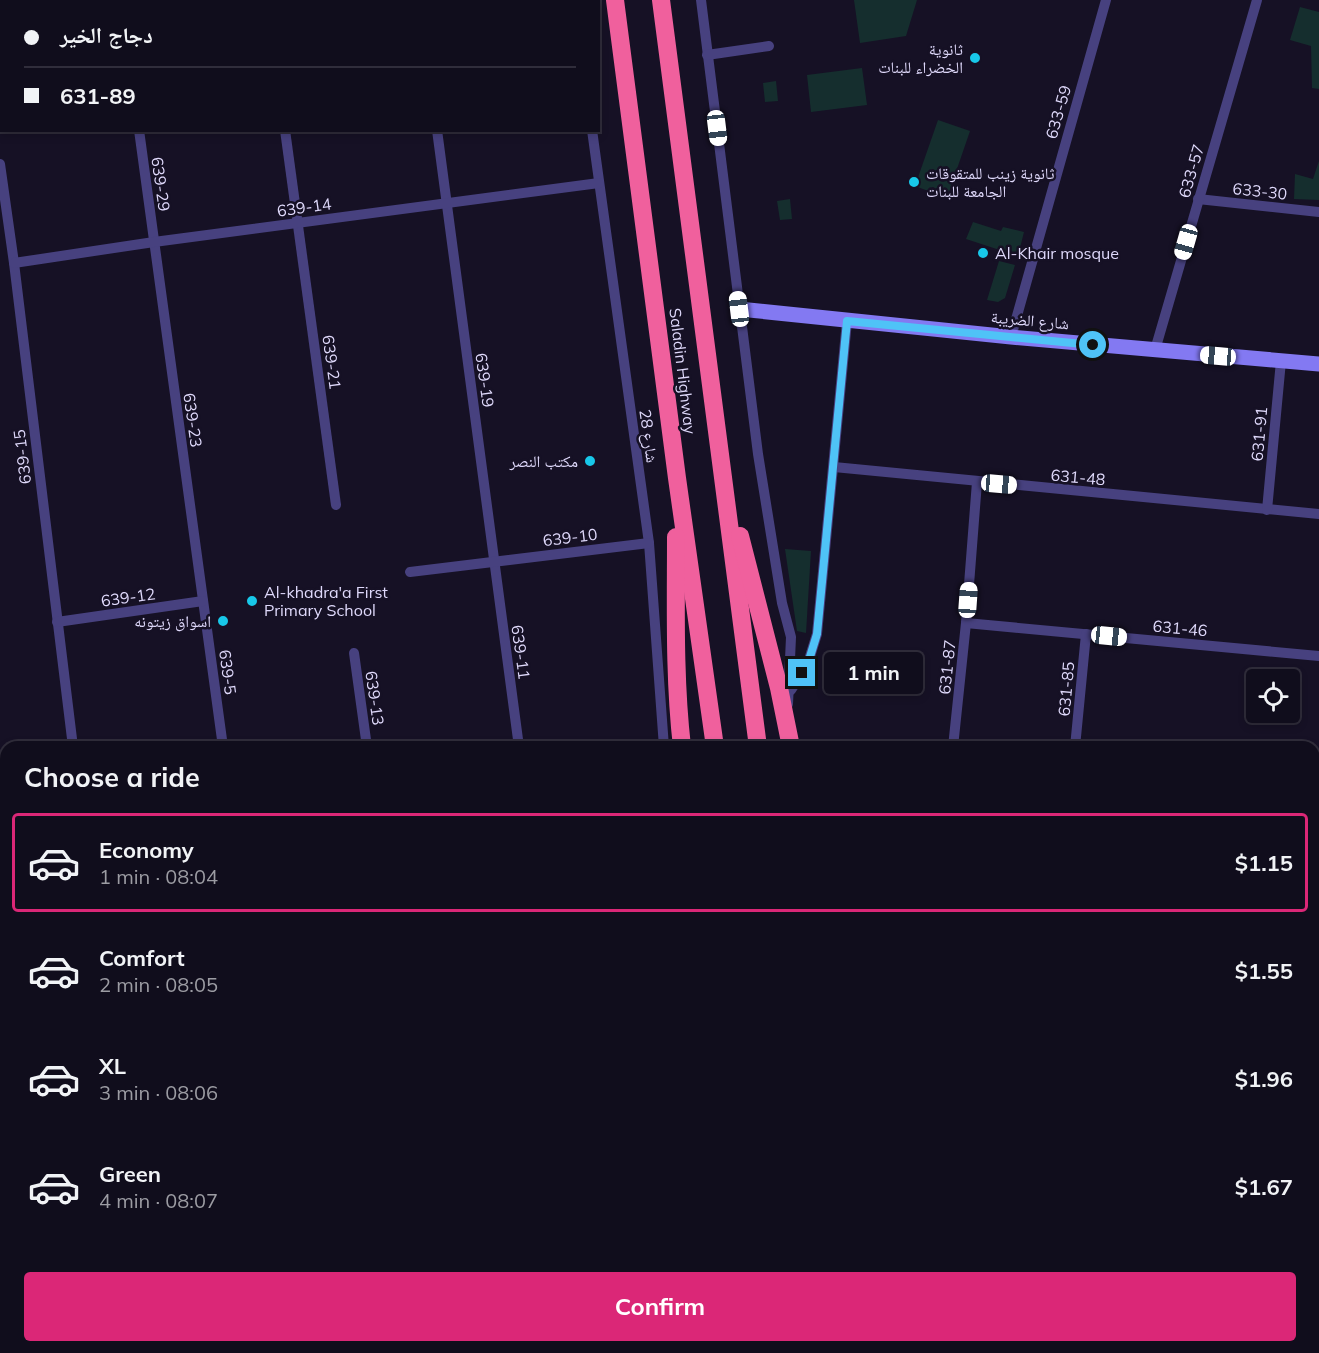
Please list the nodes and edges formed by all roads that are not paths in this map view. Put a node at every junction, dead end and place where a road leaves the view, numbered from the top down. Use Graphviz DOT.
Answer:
graph roads {
  1 [pos="615,0"];
  2 [pos="660,0"];
  3 [pos="700,0"];
  4 [pos="1106,0"];
  5 [pos="1257,0"];
  6 [pos="769,46"];
  7 [pos="708,55"];
  8 [pos="139,132"];
  9 [pos="285,132"];
  10 [pos="437,132"];
  11 [pos="592,132"];
  12 [pos="0,164"];
  13 [pos="599,183"];
  14 [pos="1198,199"];
  15 [pos="447,203"];
  16 [pos="1319,212"];
  17 [pos="298,223"];
  18 [pos="154,242"];
  19 [pos="14,263"];
  20 [pos="739,309"];
  21 [pos="847,321"];
  22 [pos="1011,337"];
  23 [pos="1155,350"];
  24 [pos="1281,361"];
  25 [pos="1319,364"];
  26 [pos="834,467"];
  27 [pos="724,473"];
  28 [pos="677,478"];
  29 [pos="977,482"];
  30 [pos="336,505"];
  31 [pos="1267,510"];
  32 [pos="1319,514"];
  33 [pos="649,543"];
  34 [pos="494,561"];
  35 [pos="410,572"];
  36 [pos="203,601"];
  37 [pos="57,622"];
  38 [pos="966,623"];
  39 [pos="1086,634"];
  40 [pos="354,653"];
  41 [pos="1319,656"];
  42 [pos="788,699"];
  43 [pos="790,739"];
  44 [pos="72,741"];
  45 [pos="222,741"];
  46 [pos="366,741"];
  47 [pos="518,741"];
  48 [pos="664,741"];
  49 [pos="681,741"];
  50 [pos="714,741"];
  51 [pos="757,741"];
  52 [pos="796,741"];
  53 [pos="954,741"];
  54 [pos="1076,741"];
  1 -- 28 [label="highway, Saladin Highway"];
  2 -- 27 [label="highway, Saladin Highway"];
  3 -- 7 [label="street"];
  4 -- 22 [label="street, 633-59"];
  5 -- 14 [label="street, 633-57"];
  6 -- 7 [label="street"];
  7 -- 20 [label="street"];
  8 -- 18 [label="street, 639-29"];
  9 -- 17 [label="street, 639-21"];
  10 -- 15 [label="street, 639-19"];
  11 -- 13 [label="street, شارع 28"];
  12 -- 19 [label="street, 639-15"];
  13 -- 15 [label="street, 639-14"];
  13 -- 33 [label="street, شارع 28"];
  14 -- 16 [label="street, 633-30"];
  14 -- 23 [label="street, 633-57"];
  15 -- 17 [label="street, 639-14"];
  15 -- 34 [label="street, 639-19"];
  17 -- 18 [label="street, 639-14"];
  17 -- 30 [label="street, 639-21"];
  18 -- 19 [label="street, 639-14"];
  18 -- 36 [label="street, 639-23"];
  19 -- 37 [label="street, 639-15"];
  20 -- 21 [label="street, شارع الضريبة"];
  20 -- 42 [label="street"];
  21 -- 22 [label="street, شارع الضريبة"];
  21 -- 26 [label="street"];
  22 -- 23 [label="street, شارع الضريبة"];
  23 -- 24 [label="street, شارع الضريبة"];
  24 -- 25 [label="street, شارع الضريبة"];
  24 -- 31 [label="street, 631-91"];
  26 -- 29 [label="street, 631-48"];
  26 -- 42 [label="street"];
  27 -- 43 [label="highway"];
  27 -- 51 [label="highway, Saladin Highway"];
  28 -- 49 [label="highway"];
  28 -- 50 [label="highway, Saladin Highway"];
  29 -- 31 [label="street, 631-48"];
  29 -- 38 [label="street, 631-87"];
  31 -- 32 [label="street, 631-48"];
  33 -- 34 [label="street, 639-10"];
  33 -- 48 [label="street, شارع 28"];
  34 -- 35 [label="street, 639-10"];
  34 -- 47 [label="street, 639-11"];
  36 -- 37 [label="street, 639-12"];
  36 -- 45 [label="street, 639-5"];
  37 -- 44 [label="street, 639-15"];
  38 -- 39 [label="street, 631-46"];
  38 -- 53 [label="street, 631-87"];
  39 -- 41 [label="street, 631-46"];
  39 -- 54 [label="street, 631-85"];
  40 -- 46 [label="street, 639-13"];
  42 -- 43 [label="street"];
  42 -- 52 [label="street"];
}
